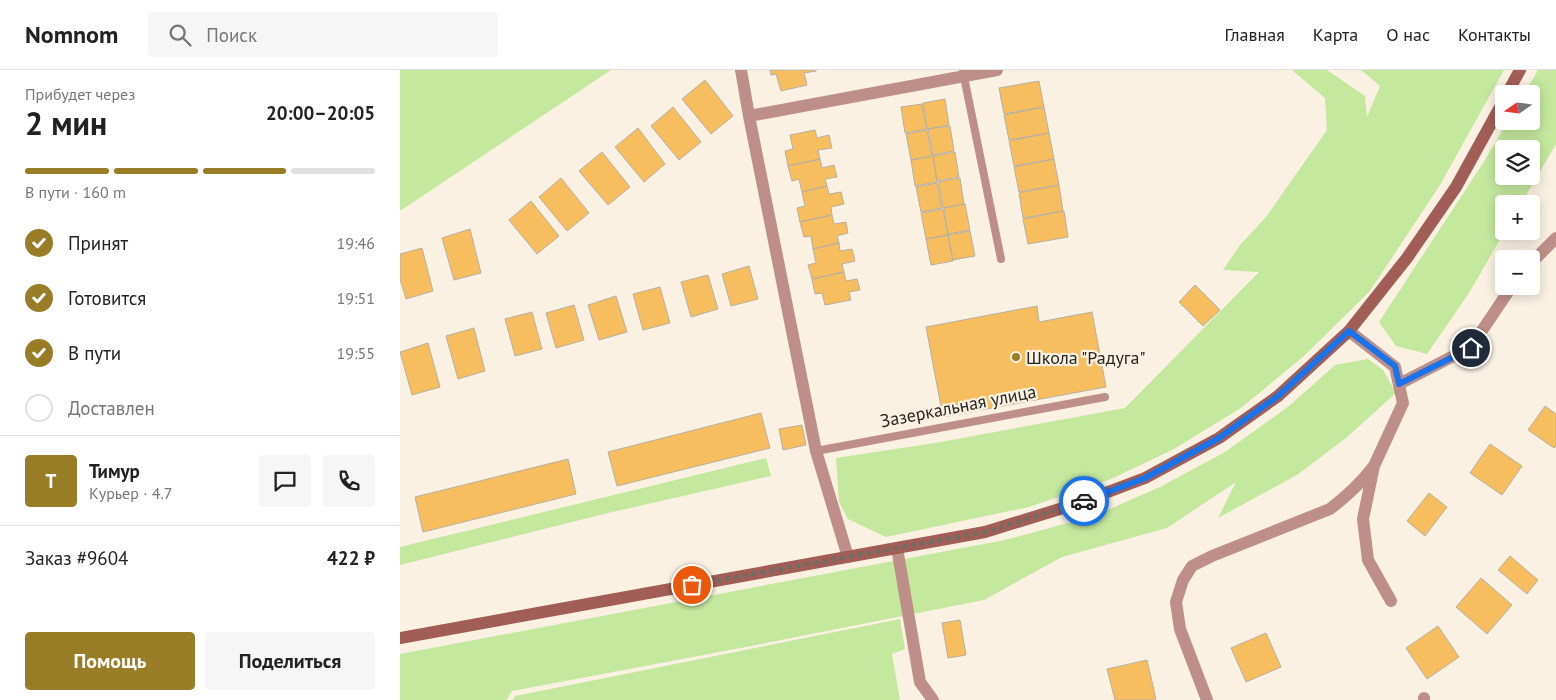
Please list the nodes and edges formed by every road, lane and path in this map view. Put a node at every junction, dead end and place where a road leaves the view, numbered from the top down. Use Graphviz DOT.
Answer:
graph roads {
  1 [pos="741,70"];
  2 [pos="997,70"];
  3 [pos="1520,70"];
  4 [pos="963,73"];
  5 [pos="1512,85"];
  6 [pos="749,116"];
  7 [pos="1495,116"];
  8 [pos="1556,238"];
  9 [pos="1540,254"];
  10 [pos="1001,259"];
  11 [pos="1506,295"];
  12 [pos="1349,331"];
  13 [pos="1399,384"];
  14 [pos="1106,397"];
  15 [pos="816,450"];
  16 [pos="1374,466"];
  17 [pos="897,548"];
  18 [pos="848,557"];
  19 [pos="1391,601"];
  20 [pos="400,638"];
  21 [pos="933,700"];
  22 [pos="1207,700"];
  1 -- 6 [label="street"];
  2 -- 4 [label="street"];
  3 -- 5 [label="street"];
  4 -- 6 [label="street"];
  4 -- 10 [label="lane"];
  6 -- 15 [label="street"];
  7 -- 12 [label="street"];
  8 -- 9 [label="street"];
  11 -- 13 [label="street"];
  12 -- 13 [label="street"];
  12 -- 17 [label="street"];
  13 -- 16 [label="street"];
  14 -- 15 [label="lane, Зазеркальная улица"];
  15 -- 18 [label="street"];
  16 -- 19 [label="street"];
  16 -- 22 [label="street"];
  17 -- 18 [label="street"];
  17 -- 21 [label="street"];
  18 -- 20 [label="street"];
}
